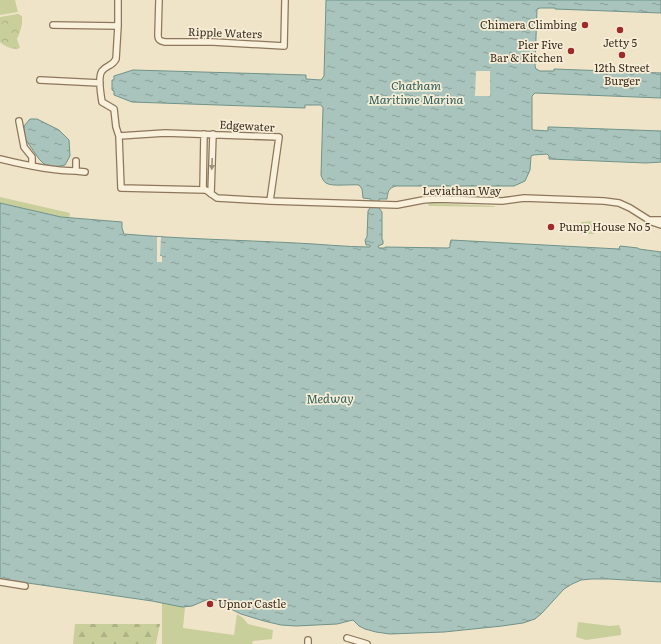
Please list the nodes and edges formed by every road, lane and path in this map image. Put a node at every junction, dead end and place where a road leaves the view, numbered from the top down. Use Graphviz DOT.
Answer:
graph roads {
  1 [pos="118,0"];
  2 [pos="159,0"];
  3 [pos="285,0"];
  4 [pos="53,25"];
  5 [pos="118,29"];
  6 [pos="40,80"];
  7 [pos="100,83"];
  8 [pos="19,122"];
  9 [pos="204,134"];
  10 [pos="213,134"];
  11 [pos="119,136"];
  12 [pos="0,158"];
  13 [pos="76,161"];
  14 [pos="32,166"];
  15 [pos="76,171"];
  16 [pos="85,172"];
  17 [pos="203,190"];
  18 [pos="211,194"];
  19 [pos="270,201"];
  20 [pos="649,220"];
  21 [pos="661,220"];
  22 [pos="661,225"];
  23 [pos="0,582"];
  24 [pos="25,586"];
  25 [pos="347,638"];
  26 [pos="367,644"];
  1 -- 5 [label="street"];
  2 -- 3 [label="street, Ripple Waters"];
  4 -- 5 [label="street"];
  5 -- 7 [label="street"];
  6 -- 7 [label="street"];
  7 -- 11 [label="street"];
  8 -- 14 [label="street"];
  9 -- 10 [label="street, Edgewater"];
  9 -- 11 [label="street, Edgewater"];
  9 -- 17 [label="street"];
  10 -- 18 [label="street, one-way"];
  10 -- 19 [label="street, Edgewater"];
  11 -- 17 [label="street"];
  12 -- 14 [label="street"];
  13 -- 15 [label="street"];
  14 -- 15 [label="street"];
  15 -- 16 [label="street"];
  17 -- 18 [label="street"];
  18 -- 19 [label="street"];
  19 -- 20 [label="street, Leviathan Way"];
  20 -- 21 [label="street"];
  20 -- 22 [label="street, Leviathan Way"];
  23 -- 24 [label="street"];
  25 -- 26 [label="street"];
}
